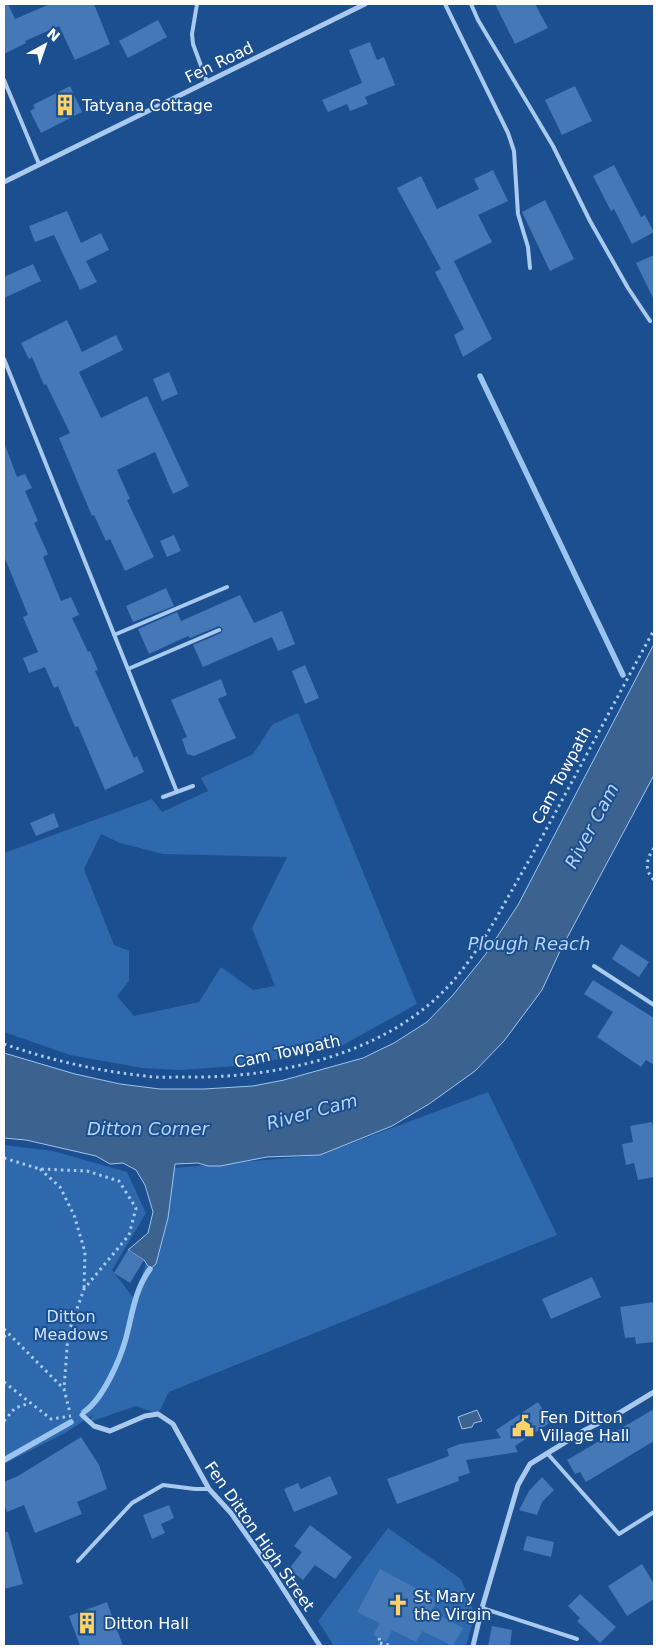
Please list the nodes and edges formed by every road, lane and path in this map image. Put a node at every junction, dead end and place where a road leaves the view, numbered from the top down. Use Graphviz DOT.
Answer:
graph roads {
  1 [pos="197,4"];
  2 [pos="365,4"];
  3 [pos="445,4"];
  4 [pos="471,4"];
  5 [pos="4,80"];
  6 [pos="207,82"];
  7 [pos="39,164"];
  8 [pos="4,182"];
  9 [pos="530,268"];
  10 [pos="650,321"];
  11 [pos="4,359"];
  12 [pos="227,587"];
  13 [pos="219,630"];
  14 [pos="654,630"];
  15 [pos="114,635"];
  16 [pos="128,669"];
  17 [pos="193,786"];
  18 [pos="177,792"];
  19 [pos="163,797"];
  20 [pos="654,848"];
  21 [pos="654,880"];
  22 [pos="594,966"];
  23 [pos="654,1005"];
  24 [pos="4,1044"];
  25 [pos="4,1158"];
  26 [pos="40,1168"];
  27 [pos="84,1290"];
  28 [pos="4,1329"];
  29 [pos="7,1333"];
  30 [pos="4,1337"];
  31 [pos="4,1382"];
  32 [pos="64,1390"];
  33 [pos="654,1392"];
  34 [pos="31,1403"];
  35 [pos="82,1415"];
  36 [pos="71,1416"];
  37 [pos="4,1421"];
  38 [pos="90,1422"];
  39 [pos="547,1453"];
  40 [pos="209,1489"];
  41 [pos="654,1512"];
  42 [pos="78,1561"];
  43 [pos="482,1608"];
  44 [pos="577,1639"];
  45 [pos="380,1642"];
  46 [pos="320,1646"];
  47 [pos="393,1646"];
  48 [pos="473,1646"];
  1 -- 6 [label="lane"];
  2 -- 6 [label="street, Fen Road"];
  3 -- 9 [label="lane"];
  4 -- 10 [label="lane"];
  5 -- 7 [label="lane"];
  6 -- 7 [label="street, Fen Road"];
  7 -- 8 [label="street, Fen Road"];
  11 -- 15 [label="lane"];
  12 -- 15 [label="lane"];
  13 -- 16 [label="lane"];
  14 -- 24 [label="path, Cam Towpath"];
  15 -- 16 [label="lane"];
  16 -- 18 [label="lane"];
  17 -- 18 [label="lane"];
  18 -- 19 [label="lane"];
  20 -- 21 [label="path"];
  22 -- 23 [label="lane"];
  25 -- 26 [label="path"];
  26 -- 27 [label="path"];
  26 -- 27 [label="path"];
  27 -- 32 [label="path"];
  28 -- 29 [label="path"];
  29 -- 30 [label="path"];
  29 -- 32 [label="path"];
  31 -- 34 [label="path"];
  32 -- 36 [label="path"];
  33 -- 39 [label="street"];
  34 -- 36 [label="path"];
  34 -- 37 [label="path"];
  35 -- 38 [label="street, Fen Ditton High Street"];
  36 -- 38 [label="path"];
  38 -- 40 [label="street, Fen Ditton High Street"];
  39 -- 41 [label="lane"];
  39 -- 43 [label="street"];
  40 -- 42 [label="lane"];
  40 -- 46 [label="street, Fen Ditton High Street"];
  43 -- 44 [label="lane"];
  43 -- 48 [label="street"];
  45 -- 47 [label="path"];
}
